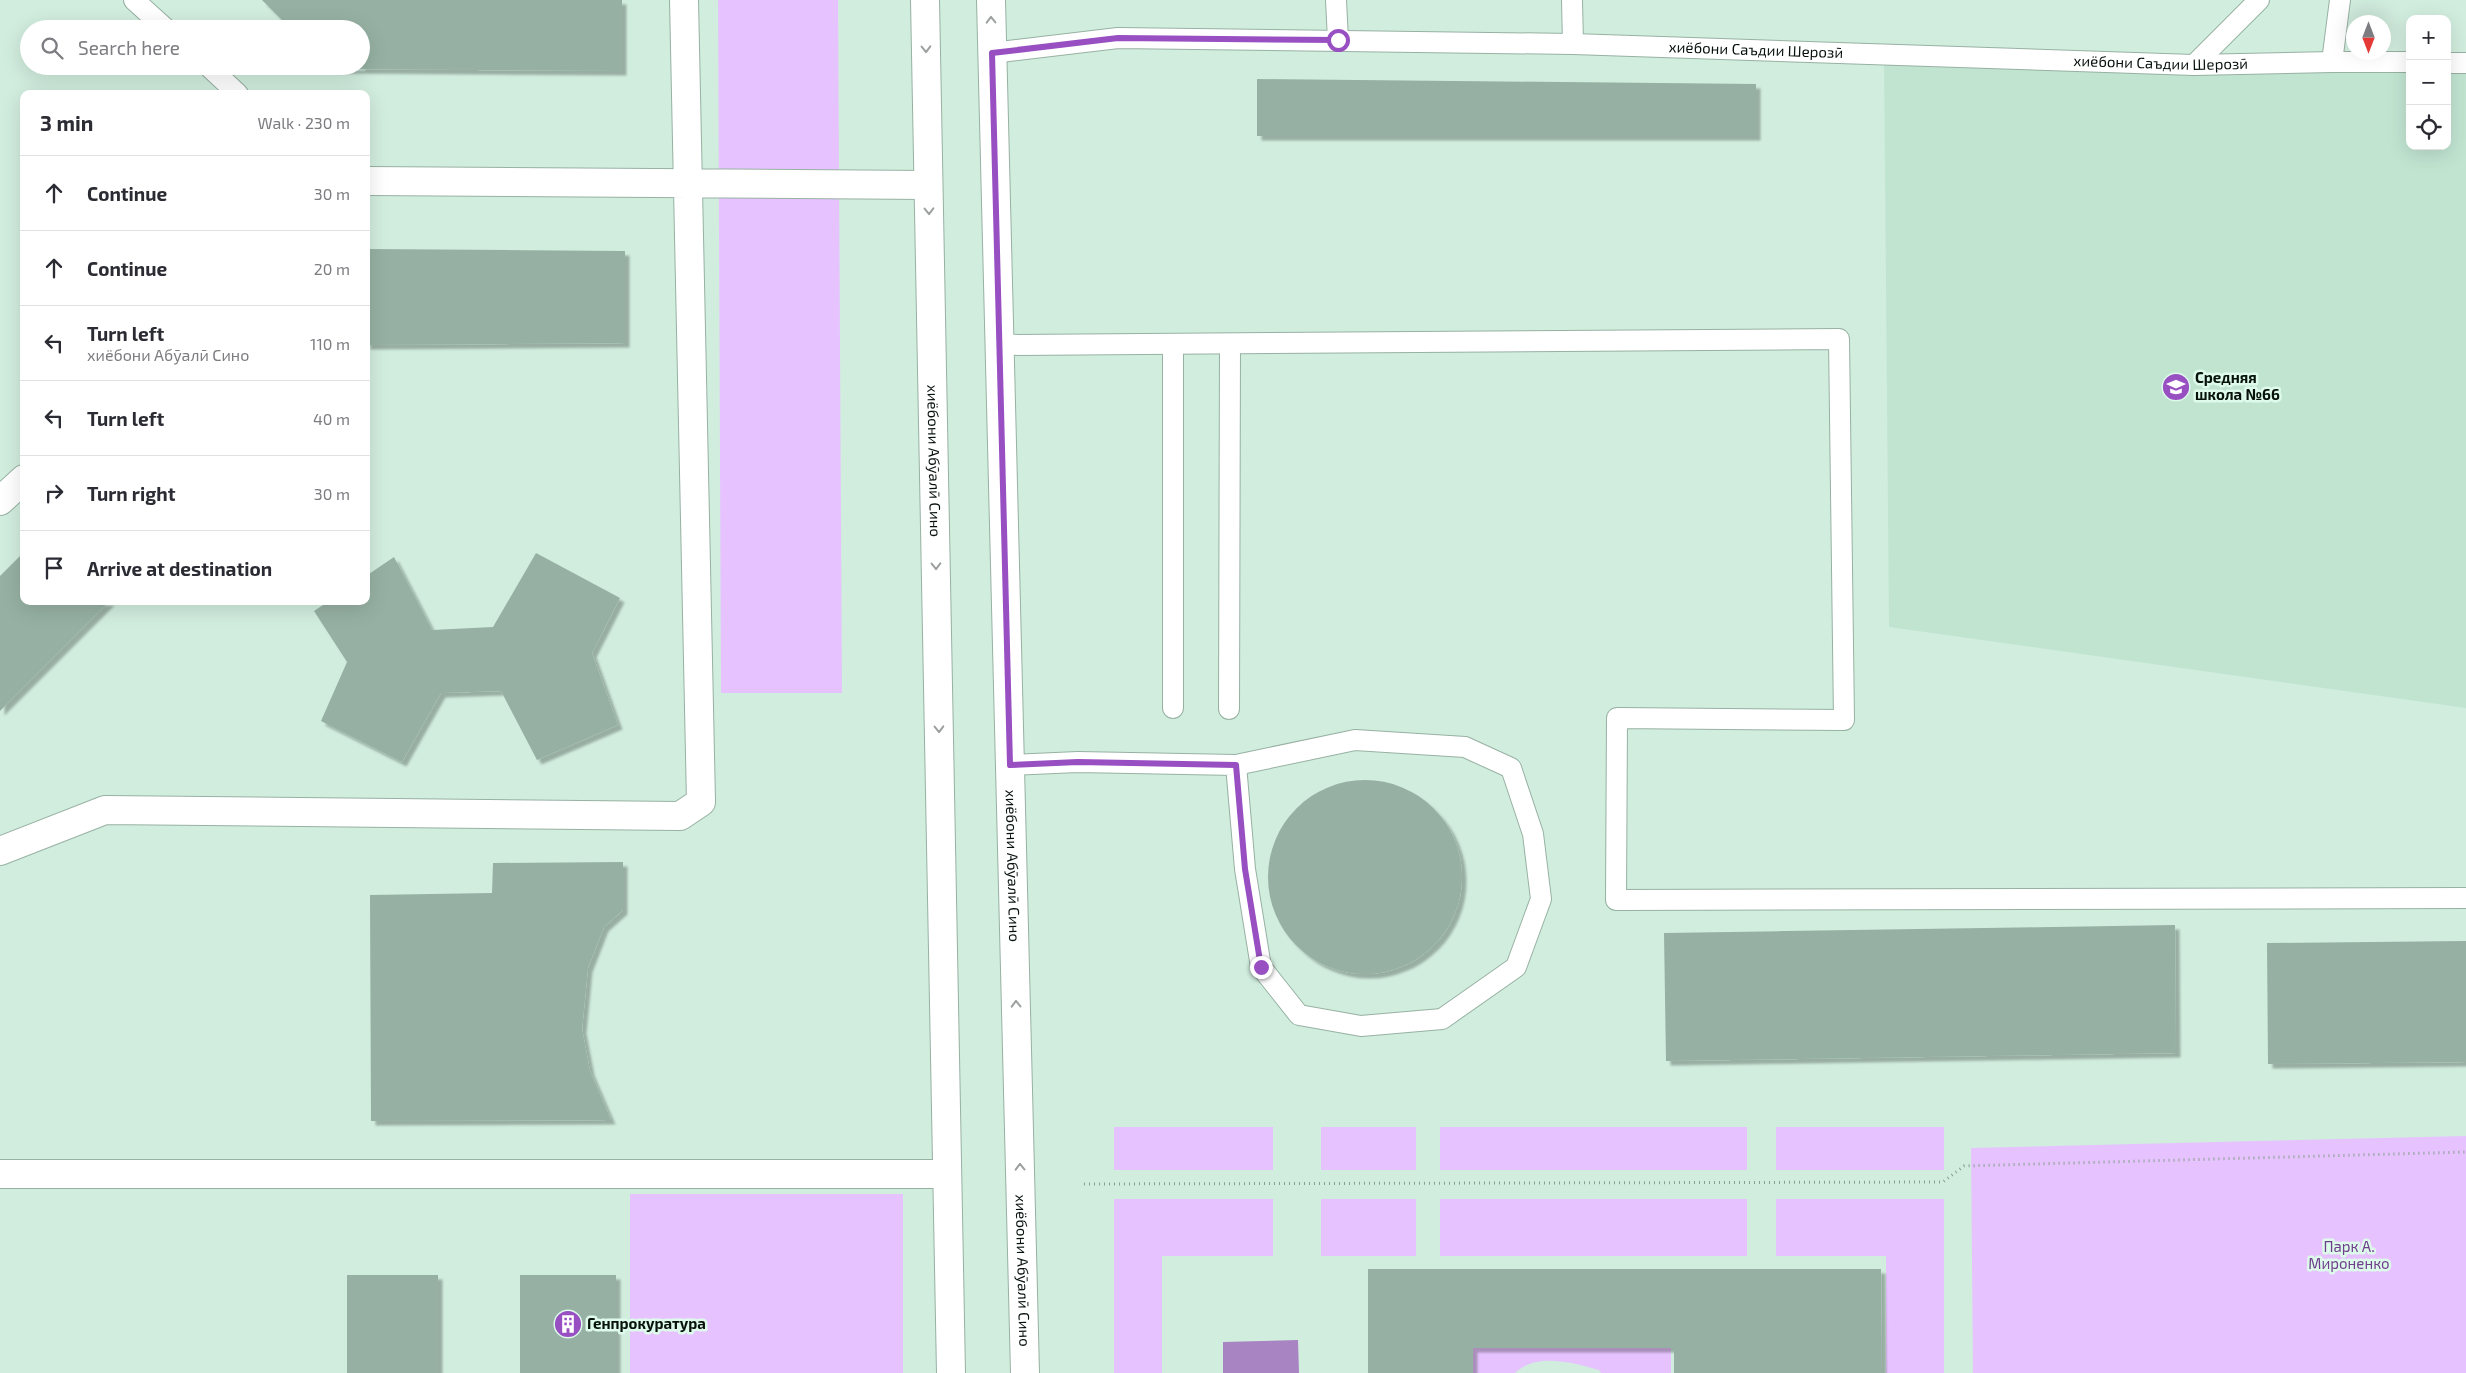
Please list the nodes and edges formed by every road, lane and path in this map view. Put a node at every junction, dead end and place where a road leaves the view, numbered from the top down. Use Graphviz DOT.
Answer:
graph roads {
  1 [pos="134,0"];
  2 [pos="684,0"];
  3 [pos="925,0"];
  4 [pos="991,0"];
  5 [pos="1336,0"];
  6 [pos="1572,0"];
  7 [pos="2259,0"];
  8 [pos="2340,0"];
  9 [pos="156,20"];
  10 [pos="1338,40"];
  11 [pos="1573,44"];
  12 [pos="992,53"];
  13 [pos="2332,62"];
  14 [pos="2406,62"];
  15 [pos="2451,63"];
  16 [pos="2466,63"];
  17 [pos="2194,65"];
  18 [pos="218,75"];
  19 [pos="234,90"];
  20 [pos="370,181"];
  21 [pos="688,183"];
  22 [pos="928,185"];
  23 [pos="1173,344"];
  24 [pos="1230,344"];
  25 [pos="999,346"];
  26 [pos="20,483"];
  27 [pos="0,501"];
  28 [pos="1173,708"];
  29 [pos="1229,709"];
  30 [pos="1010,765"];
  31 [pos="1236,765"];
  32 [pos="0,851"];
  33 [pos="2466,898"];
  34 [pos="2466,1152"];
  35 [pos="0,1174"];
  36 [pos="948,1174"];
  37 [pos="1084,1184"];
  38 [pos="951,1373"];
  39 [pos="1025,1373"];
  1 -- 9 [label="lane"];
  2 -- 21 [label="street"];
  3 -- 22 [label="street, хиёбони Абӯалӣ Сино, one-way"];
  12 -- 4 [label="street, хиёбони Абӯалӣ Сино, one-way"];
  5 -- 10 [label="lane"];
  6 -- 11 [label="lane"];
  7 -- 17 [label="lane"];
  8 -- 13 [label="lane"];
  10 -- 11 [label="lane, хиёбони Саъдии Шерозӣ"];
  10 -- 12 [label="lane, хиёбони Саъдии Шерозӣ"];
  11 -- 17 [label="lane, хиёбони Саъдии Шерозӣ"];
  12 -- 25 [label="street, хиёбони Абӯалӣ Сино"];
  13 -- 14 [label="lane, хиёбони Саъдии Шерозӣ"];
  13 -- 17 [label="lane, хиёбони Саъдии Шерозӣ"];
  15 -- 16 [label="lane"];
  18 -- 19 [label="lane"];
  20 -- 21 [label="street"];
  21 -- 22 [label="street"];
  21 -- 32 [label="street"];
  22 -- 36 [label="street, хиёбони Абӯалӣ Сино, one-way"];
  23 -- 24 [label="lane"];
  23 -- 25 [label="lane"];
  23 -- 28 [label="lane"];
  24 -- 29 [label="lane"];
  24 -- 33 [label="lane"];
  25 -- 30 [label="street, хиёбони Абӯалӣ Сино"];
  26 -- 27 [label="street"];
  30 -- 31 [label="lane"];
  39 -- 30 [label="street, хиёбони Абӯалӣ Сино, one-way"];
  31 -- 31 [label="lane"];
  34 -- 37 [label="path"];
  35 -- 36 [label="street"];
  36 -- 38 [label="street, хиёбони Абӯалӣ Сино"];
}
